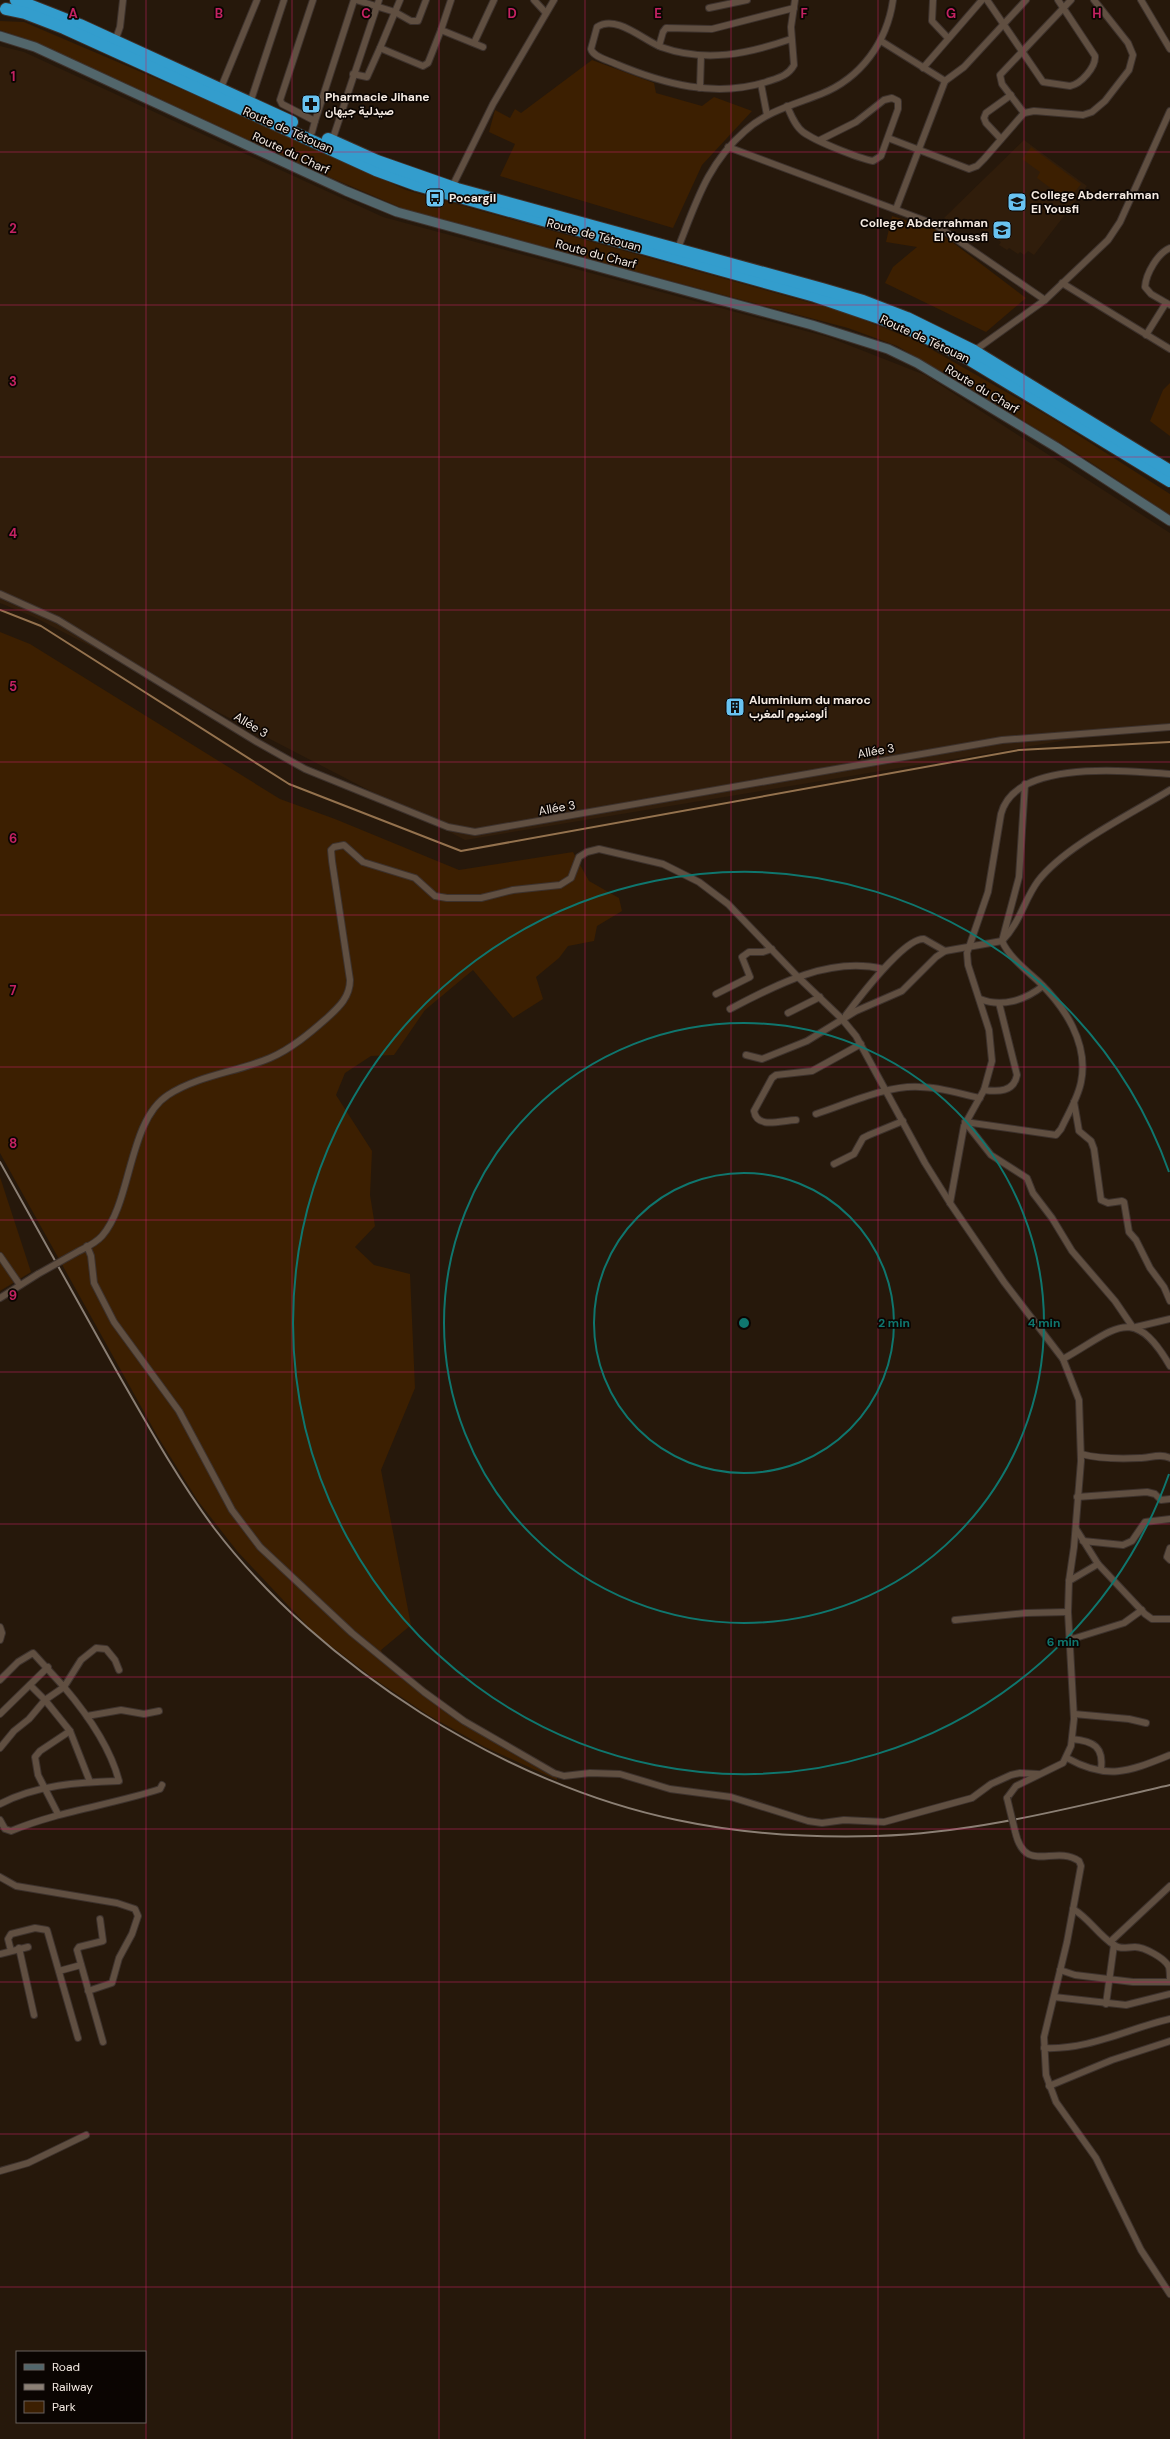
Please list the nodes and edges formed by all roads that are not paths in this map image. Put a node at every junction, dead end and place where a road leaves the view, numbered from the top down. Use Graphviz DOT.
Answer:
graph roads {
  1 [pos="16,0"];
  2 [pos="123,0"];
  3 [pos="257,0"];
  4 [pos="284,0"];
  5 [pos="311,0"];
  6 [pos="355,0"];
  7 [pos="379,0"];
  8 [pos="400,0"];
  9 [pos="426,0"];
  10 [pos="452,0"];
  11 [pos="494,0"];
  12 [pos="534,0"];
  13 [pos="554,0"];
  14 [pos="747,0"];
  15 [pos="795,0"];
  16 [pos="893,0"];
  17 [pos="933,0"];
  18 [pos="982,0"];
  19 [pos="988,0"];
  20 [pos="1026,0"];
  21 [pos="1058,0"];
  22 [pos="1071,0"];
  23 [pos="1094,0"];
  24 [pos="1141,0"];
  25 [pos="5,7"];
  26 [pos="377,7"];
  27 [pos="709,8"];
  28 [pos="794,8"];
  29 [pos="1063,8"];
  30 [pos="395,12"];
  31 [pos="546,13"];
  32 [pos="1004,23"];
  33 [pos="441,30"];
  34 [pos="0,36"];
  35 [pos="948,38"];
  36 [pos="792,39"];
  37 [pos="115,41"];
  38 [pos="474,42"];
  39 [pos="881,42"];
  40 [pos="660,46"];
  41 [pos="483,47"];
  42 [pos="380,48"];
  43 [pos="1170,49"];
  44 [pos="1023,51"];
  45 [pos="701,56"];
  46 [pos="923,68"];
  47 [pos="353,74"];
  48 [pos="945,81"];
  49 [pos="761,84"];
  50 [pos="700,88"];
  51 [pos="220,90"];
  52 [pos="1011,95"];
  53 [pos="250,103"];
  54 [pos="787,106"];
  55 [pos="1170,110"];
  56 [pos="1024,113"];
  57 [pos="767,115"];
  58 [pos="314,126"];
  59 [pos="888,138"];
  60 [pos="1000,139"];
  61 [pos="820,140"];
  62 [pos="332,141"];
  63 [pos="728,147"];
  64 [pos="920,150"];
  65 [pos="452,187"];
  66 [pos="896,209"];
  67 [pos="678,248"];
  68 [pos="1170,248"];
  69 [pos="1062,283"];
  70 [pos="1045,300"];
  71 [pos="1168,304"];
  72 [pos="1146,335"];
  73 [pos="1170,349"];
  74 [pos="974,351"];
  75 [pos="1170,471"];
  76 [pos="1170,481"];
  77 [pos="1170,520"];
  78 [pos="0,594"];
  79 [pos="1170,728"];
  80 [pos="1170,774"];
  81 [pos="1025,784"];
  82 [pos="1170,790"];
  83 [pos="1002,941"];
  84 [pos="968,946"];
  85 [pos="772,949"];
  86 [pos="945,951"];
  87 [pos="883,968"];
  88 [pos="798,977"];
  89 [pos="1043,986"];
  90 [pos="716,994"];
  91 [pos="820,997"];
  92 [pos="980,999"];
  93 [pos="999,1003"];
  94 [pos="730,1009"];
  95 [pos="788,1013"];
  96 [pos="842,1019"];
  97 [pos="861,1044"];
  98 [pos="746,1055"];
  99 [pos="984,1090"];
  100 [pos="886,1092"];
  101 [pos="980,1098"];
  102 [pos="1074,1101"];
  103 [pos="816,1114"];
  104 [pos="796,1120"];
  105 [pos="903,1122"];
  106 [pos="965,1122"];
  107 [pos="834,1164"];
  108 [pos="950,1203"];
  109 [pos="87,1246"];
  110 [pos="0,1256"];
  111 [pos="20,1285"];
  112 [pos="0,1298"];
  113 [pos="1170,1301"];
  114 [pos="1170,1319"];
  115 [pos="1134,1327"];
  116 [pos="1063,1359"];
  117 [pos="1170,1366"];
  118 [pos="1081,1454"];
  119 [pos="1170,1458"];
  120 [pos="1077,1497"];
  121 [pos="1170,1500"];
  122 [pos="1170,1520"];
  123 [pos="1076,1529"];
  124 [pos="1083,1541"];
  125 [pos="1170,1548"];
  126 [pos="1170,1560"];
  127 [pos="1098,1564"];
  128 [pos="1069,1581"];
  129 [pos="1142,1610"];
  130 [pos="1068,1612"];
  131 [pos="1170,1619"];
  132 [pos="955,1620"];
  133 [pos="0,1626"];
  134 [pos="0,1640"];
  135 [pos="1069,1640"];
  136 [pos="48,1667"];
  137 [pos="119,1670"];
  138 [pos="0,1680"];
  139 [pos="30,1686"];
  140 [pos="64,1687"];
  141 [pos="45,1700"];
  142 [pos="159,1712"];
  143 [pos="0,1714"];
  144 [pos="1074,1714"];
  145 [pos="87,1716"];
  146 [pos="1146,1723"];
  147 [pos="70,1731"];
  148 [pos="1072,1739"];
  149 [pos="0,1748"];
  150 [pos="1170,1754"];
  151 [pos="1067,1758"];
  152 [pos="1101,1770"];
  153 [pos="1038,1774"];
  154 [pos="90,1782"];
  155 [pos="162,1784"];
  156 [pos="44,1788"];
  157 [pos="0,1804"];
  158 [pos="58,1814"];
  159 [pos="0,1820"];
  160 [pos="0,1877"];
  161 [pos="1170,1886"];
  162 [pos="1073,1909"];
  163 [pos="100,1919"];
  164 [pos="1112,1944"];
  165 [pos="28,1946"];
  166 [pos="19,1948"];
  167 [pos="0,1951"];
  168 [pos="12,1951"];
  169 [pos="81,1965"];
  170 [pos="1060,1970"];
  171 [pos="59,1971"];
  172 [pos="1109,1979"];
  173 [pos="1170,1982"];
  174 [pos="88,1991"];
  175 [pos="1170,1994"];
  176 [pos="1054,1997"];
  177 [pos="1106,2004"];
  178 [pos="34,2015"];
  179 [pos="1170,2019"];
  180 [pos="78,2038"];
  181 [pos="1170,2041"];
  182 [pos="103,2042"];
  183 [pos="1044,2048"];
  184 [pos="1049,2086"];
  185 [pos="86,2135"];
  186 [pos="0,2171"];
  187 [pos="1170,2294"];
  1 -- 37 [label="highway, Route de Tétouan"];
  2 -- 37 [label="street"];
  3 -- 51 [label="street"];
  4 -- 53 [label="street"];
  5 -- 58 [label="street"];
  6 -- 26 [label="street"];
  6 -- 58 [label="street"];
  7 -- 26 [label="street"];
  8 -- 30 [label="street"];
  9 -- 30 [label="street"];
  10 -- 33 [label="street"];
  11 -- 38 [label="street"];
  12 -- 31 [label="street"];
  13 -- 31 [label="street"];
  14 -- 27 [label="street"];
  15 -- 28 [label="street"];
  16 -- 39 [label="street"];
  17 -- 35 [label="street"];
  18 -- 35 [label="street"];
  19 -- 32 [label="street"];
  20 -- 32 [label="street"];
  21 -- 29 [label="street"];
  22 -- 29 [label="street"];
  23 -- 56 [label="street"];
  24 -- 43 [label="street"];
  25 -- 76 [label="highway, Route de Tétouan"];
  26 -- 30 [label="street"];
  26 -- 47 [label="street"];
  28 -- 36 [label="street"];
  28 -- 40 [label="street"];
  29 -- 44 [label="street"];
  29 -- 44 [label="street"];
  30 -- 42 [label="street"];
  31 -- 65 [label="street"];
  32 -- 44 [label="street"];
  32 -- 48 [label="street"];
  33 -- 38 [label="street"];
  33 -- 42 [label="street"];
  34 -- 77 [label="street, Route du Charf"];
  35 -- 46 [label="street"];
  36 -- 45 [label="street"];
  36 -- 49 [label="street"];
  37 -- 51 [label="highway, Route de Tétouan"];
  38 -- 41 [label="street"];
  39 -- 46 [label="street"];
  39 -- 54 [label="street"];
  40 -- 45 [label="street"];
  40 -- 50 [label="street"];
  42 -- 47 [label="street"];
  44 -- 52 [label="street"];
  45 -- 50 [label="street"];
  46 -- 48 [label="street"];
  47 -- 62 [label="street"];
  48 -- 64 [label="street"];
  49 -- 50 [label="street"];
  49 -- 57 [label="street"];
  51 -- 53 [label="highway, Route de Tétouan"];
  52 -- 56 [label="street"];
  52 -- 60 [label="street"];
  53 -- 58 [label="highway, Route de Tétouan"];
  54 -- 57 [label="street"];
  54 -- 61 [label="street"];
  55 -- 69 [label="street"];
  56 -- 60 [label="street"];
  57 -- 63 [label="street"];
  58 -- 62 [label="highway, Route de Tétouan"];
  59 -- 61 [label="street"];
  59 -- 61 [label="street"];
  59 -- 64 [label="street"];
  60 -- 64 [label="street"];
  62 -- 65 [label="highway, Route de Tétouan"];
  63 -- 66 [label="street"];
  63 -- 67 [label="street"];
  64 -- 66 [label="street"];
  65 -- 67 [label="highway, Route de Tétouan"];
  66 -- 70 [label="street"];
  67 -- 74 [label="highway, Route de Tétouan"];
  68 -- 71 [label="street"];
  69 -- 70 [label="street"];
  69 -- 72 [label="street"];
  70 -- 74 [label="street"];
  71 -- 72 [label="street"];
  72 -- 73 [label="street"];
  74 -- 75 [label="highway, Route de Tétouan"];
  78 -- 79 [label="street, Allée 3"];
  80 -- 81 [label="street"];
  81 -- 83 [label="street"];
  81 -- 84 [label="street"];
  82 -- 83 [label="street"];
  83 -- 84 [label="street"];
  83 -- 89 [label="street"];
  84 -- 86 [label="street"];
  84 -- 92 [label="street"];
  85 -- 88 [label="street"];
  85 -- 90 [label="street"];
  85 -- 109 [label="street"];
  86 -- 87 [label="street"];
  86 -- 96 [label="street"];
  87 -- 88 [label="street"];
  87 -- 96 [label="street"];
  88 -- 91 [label="street"];
  88 -- 94 [label="street"];
  89 -- 93 [label="street"];
  89 -- 102 [label="street"];
  91 -- 95 [label="street"];
  91 -- 96 [label="street"];
  92 -- 93 [label="street"];
  92 -- 99 [label="street"];
  93 -- 99 [label="street"];
  96 -- 97 [label="street"];
  96 -- 98 [label="street"];
  97 -- 100 [label="street"];
  97 -- 104 [label="street"];
  99 -- 101 [label="street"];
  100 -- 101 [label="street"];
  100 -- 103 [label="street"];
  100 -- 105 [label="street"];
  101 -- 106 [label="street"];
  102 -- 106 [label="street"];
  102 -- 113 [label="street"];
  105 -- 107 [label="street"];
  105 -- 108 [label="street"];
  106 -- 108 [label="street"];
  106 -- 115 [label="street"];
  108 -- 116 [label="street"];
  109 -- 111 [label="street, bridge"];
  109 -- 153 [label="street"];
  110 -- 111 [label="street"];
  111 -- 112 [label="street"];
  114 -- 115 [label="street"];
  115 -- 116 [label="street"];
  115 -- 117 [label="street"];
  116 -- 118 [label="street"];
  118 -- 119 [label="street"];
  118 -- 120 [label="street"];
  120 -- 121 [label="street"];
  120 -- 123 [label="street"];
  122 -- 124 [label="street"];
  123 -- 124 [label="street"];
  123 -- 128 [label="street"];
  124 -- 127 [label="street"];
  125 -- 126 [label="street"];
  127 -- 128 [label="street"];
  127 -- 129 [label="street"];
  128 -- 130 [label="street"];
  129 -- 131 [label="street"];
  129 -- 135 [label="street"];
  130 -- 132 [label="street"];
  130 -- 135 [label="street"];
  133 -- 134 [label="street"];
  135 -- 144 [label="street"];
  136 -- 138 [label="street"];
  136 -- 139 [label="street"];
  136 -- 140 [label="street"];
  137 -- 140 [label="street"];
  139 -- 141 [label="street"];
  139 -- 143 [label="street"];
  140 -- 141 [label="street"];
  140 -- 145 [label="street"];
  141 -- 147 [label="street"];
  141 -- 149 [label="street"];
  142 -- 145 [label="street"];
  144 -- 146 [label="street"];
  144 -- 148 [label="street"];
  145 -- 154 [label="street"];
  147 -- 154 [label="street"];
  147 -- 156 [label="street"];
  148 -- 151 [label="street"];
  148 -- 152 [label="street"];
  150 -- 152 [label="street"];
  151 -- 152 [label="street"];
  151 -- 153 [label="street"];
  153 -- 162 [label="street, bridge"];
  154 -- 156 [label="street"];
  155 -- 158 [label="street"];
  156 -- 157 [label="street"];
  156 -- 158 [label="street"];
  158 -- 159 [label="street"];
  160 -- 174 [label="street"];
  161 -- 164 [label="street"];
  162 -- 164 [label="street"];
  162 -- 170 [label="street"];
  163 -- 169 [label="street"];
  164 -- 172 [label="street"];
  164 -- 173 [label="street"];
  165 -- 166 [label="street"];
  166 -- 168 [label="street"];
  166 -- 178 [label="street"];
  167 -- 168 [label="street"];
  168 -- 171 [label="street"];
  169 -- 171 [label="street"];
  169 -- 174 [label="street"];
  170 -- 172 [label="street"];
  170 -- 176 [label="street"];
  171 -- 180 [label="street"];
  172 -- 173 [label="street"];
  172 -- 177 [label="street"];
  174 -- 182 [label="street"];
  175 -- 177 [label="street"];
  176 -- 177 [label="street"];
  176 -- 183 [label="street"];
  179 -- 183 [label="street"];
  181 -- 184 [label="street"];
  183 -- 184 [label="street"];
  184 -- 187 [label="street"];
  185 -- 186 [label="street"];
}
